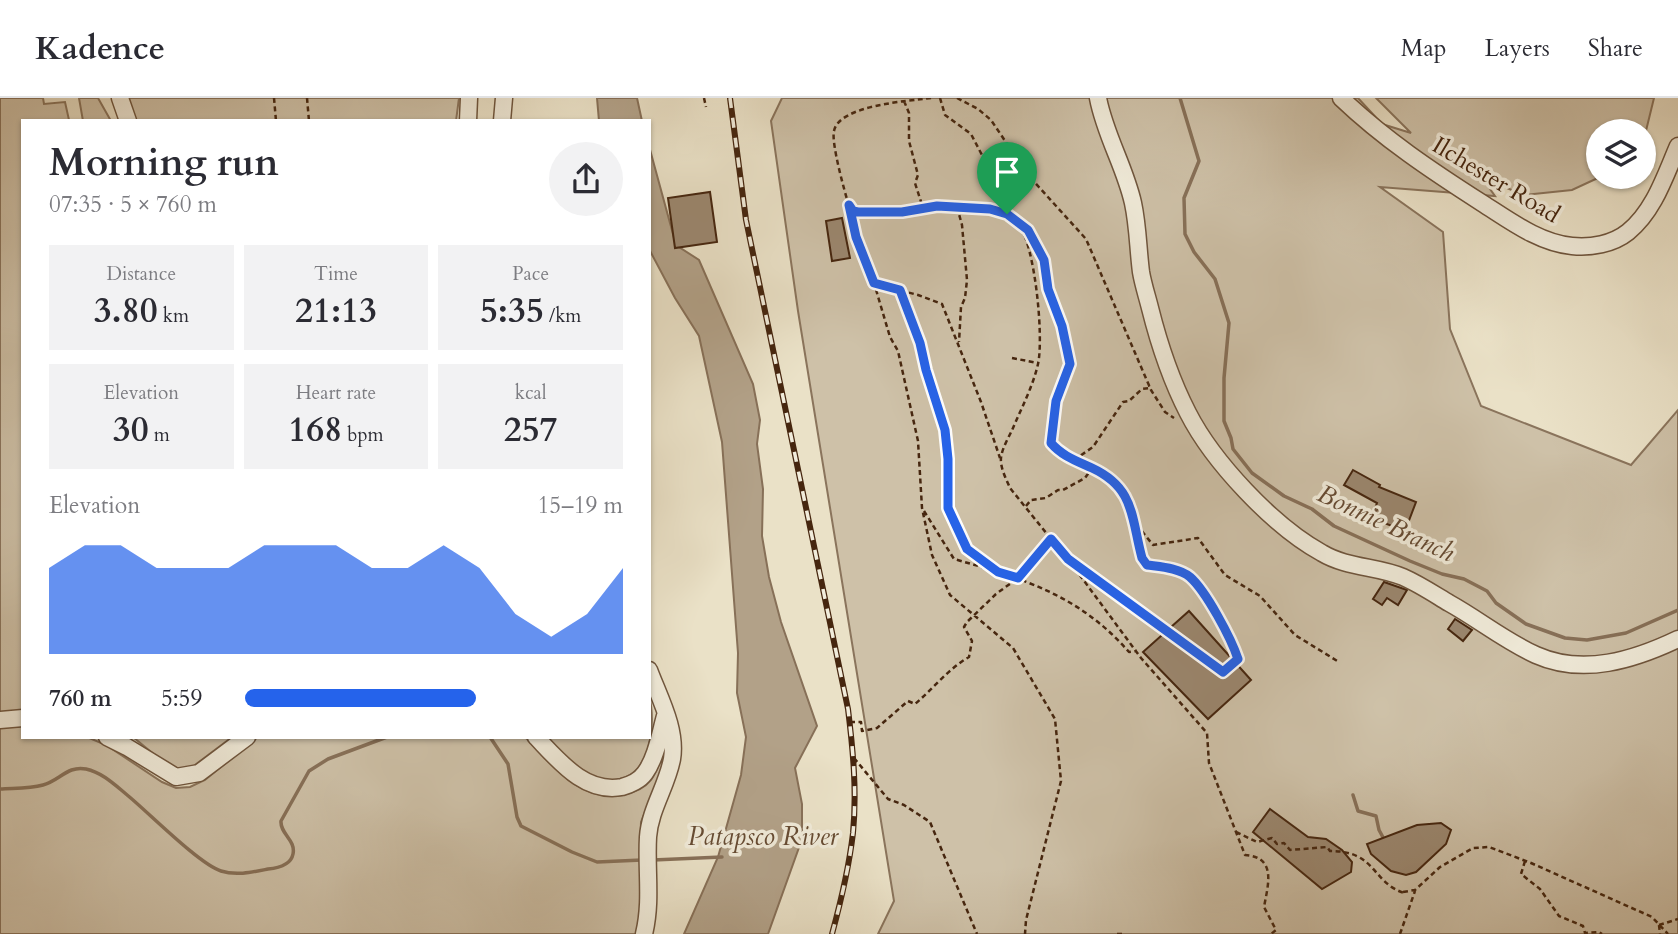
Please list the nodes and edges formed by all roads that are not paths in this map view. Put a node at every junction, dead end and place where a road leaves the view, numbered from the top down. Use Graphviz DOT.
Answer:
graph roads {
  1 [pos="120,98"];
  2 [pos="469,98"];
  3 [pos="503,98"];
  4 [pos="1098,98"];
  5 [pos="1341,98"];
  6 [pos="127,119"];
  7 [pos="468,119"];
  8 [pos="502,119"];
  9 [pos="1678,146"];
  10 [pos="1678,639"];
  11 [pos="651,675"];
  12 [pos="666,714"];
  13 [pos="21,718"];
  14 [pos="0,720"];
  15 [pos="111,739"];
  16 [pos="244,739"];
  17 [pos="538,739"];
  18 [pos="644,934"];
  1 -- 6 [label="street"];
  2 -- 7 [label="street"];
  3 -- 8 [label="street"];
  4 -- 10 [label="street"];
  5 -- 9 [label="street, Ilchester Road"];
  11 -- 12 [label="street"];
  12 -- 17 [label="street"];
  12 -- 18 [label="street"];
  13 -- 14 [label="street"];
  15 -- 16 [label="street"];
}
